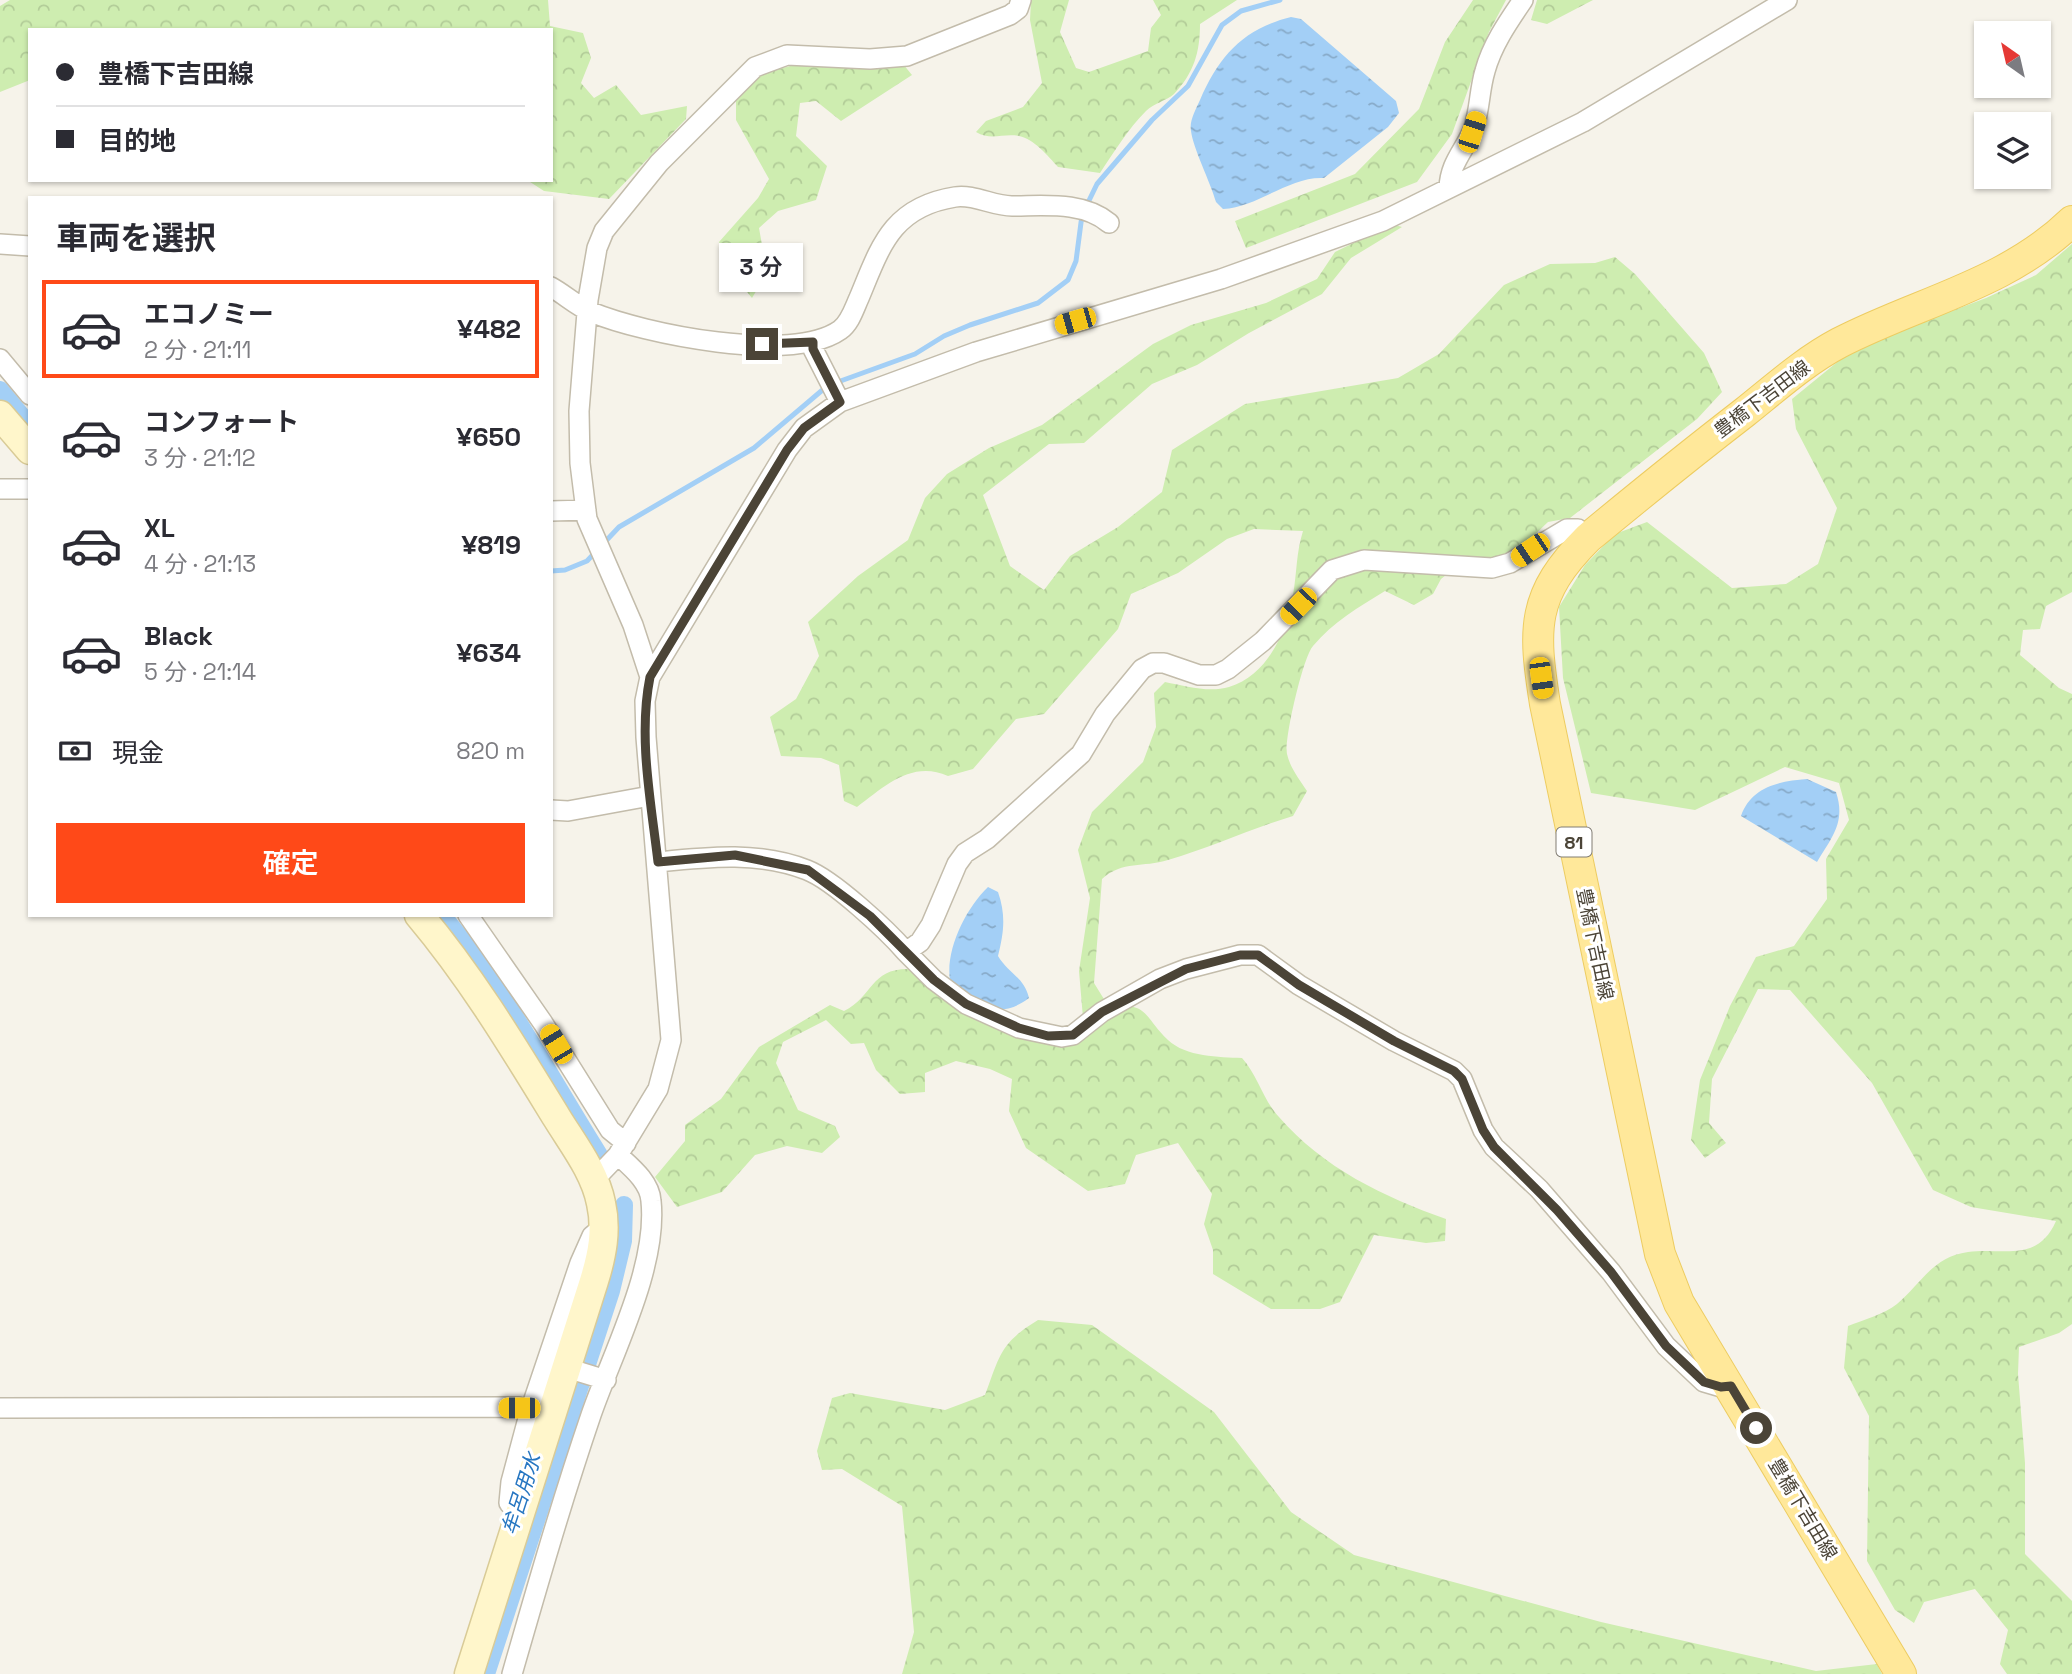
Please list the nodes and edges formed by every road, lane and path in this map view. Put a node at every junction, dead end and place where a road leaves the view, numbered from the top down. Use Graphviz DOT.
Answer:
graph roads {
  1 [pos="1021,0"];
  2 [pos="1523,0"];
  3 [pos="1787,0"];
  4 [pos="1448,188"];
  5 [pos="2072,221"];
  6 [pos="1109,223"];
  7 [pos="0,244"];
  8 [pos="28,246"];
  9 [pos="553,288"];
  10 [pos="587,311"];
  11 [pos="813,342"];
  12 [pos="0,359"];
  13 [pos="833,390"];
  14 [pos="28,393"];
  15 [pos="0,415"];
  16 [pos="28,448"];
  17 [pos="0,489"];
  18 [pos="28,489"];
  19 [pos="586,510"];
  20 [pos="553,511"];
  21 [pos="1588,538"];
  22 [pos="650,677"];
  23 [pos="650,796"];
  24 [pos="553,810"];
  25 [pos="658,862"];
  26 [pos="421,917"];
  27 [pos="469,917"];
  28 [pos="906,952"];
  29 [pos="622,1149"];
  30 [pos="594,1180"];
  31 [pos="604,1226"];
  32 [pos="572,1370"];
  33 [pos="602,1379"];
  34 [pos="1731,1386"];
  35 [pos="0,1408"];
  36 [pos="530,1411"];
  37 [pos="520,1515"];
  38 [pos="469,1674"];
  39 [pos="512,1674"];
  40 [pos="1901,1674"];
  1 -- 10 [label="street"];
  2 -- 4 [label="street"];
  3 -- 4 [label="street"];
  4 -- 13 [label="street"];
  5 -- 21 [label="main road, 豊橋下吉田線 / 81"];
  6 -- 11 [label="street"];
  7 -- 8 [label="street"];
  9 -- 10 [label="street"];
  10 -- 11 [label="street"];
  10 -- 19 [label="street"];
  11 -- 13 [label="street"];
  12 -- 14 [label="street"];
  13 -- 22 [label="street"];
  15 -- 16 [label="street"];
  17 -- 18 [label="street"];
  19 -- 20 [label="street"];
  19 -- 22 [label="street"];
  21 -- 28 [label="street"];
  21 -- 34 [label="main road, 豊橋下吉田線 / 81"];
  22 -- 23 [label="street"];
  23 -- 24 [label="street"];
  23 -- 25 [label="street"];
  25 -- 28 [label="street"];
  25 -- 29 [label="street"];
  26 -- 30 [label="street"];
  27 -- 29 [label="street"];
  28 -- 34 [label="street"];
  29 -- 30 [label="street"];
  29 -- 33 [label="street"];
  30 -- 31 [label="street"];
  31 -- 32 [label="street"];
  31 -- 36 [label="street"];
  32 -- 33 [label="street"];
  32 -- 37 [label="street"];
  33 -- 39 [label="street"];
  34 -- 40 [label="main road, 豊橋下吉田線 / 81"];
  35 -- 36 [label="street"];
  36 -- 37 [label="street"];
  37 -- 38 [label="street"];
}
